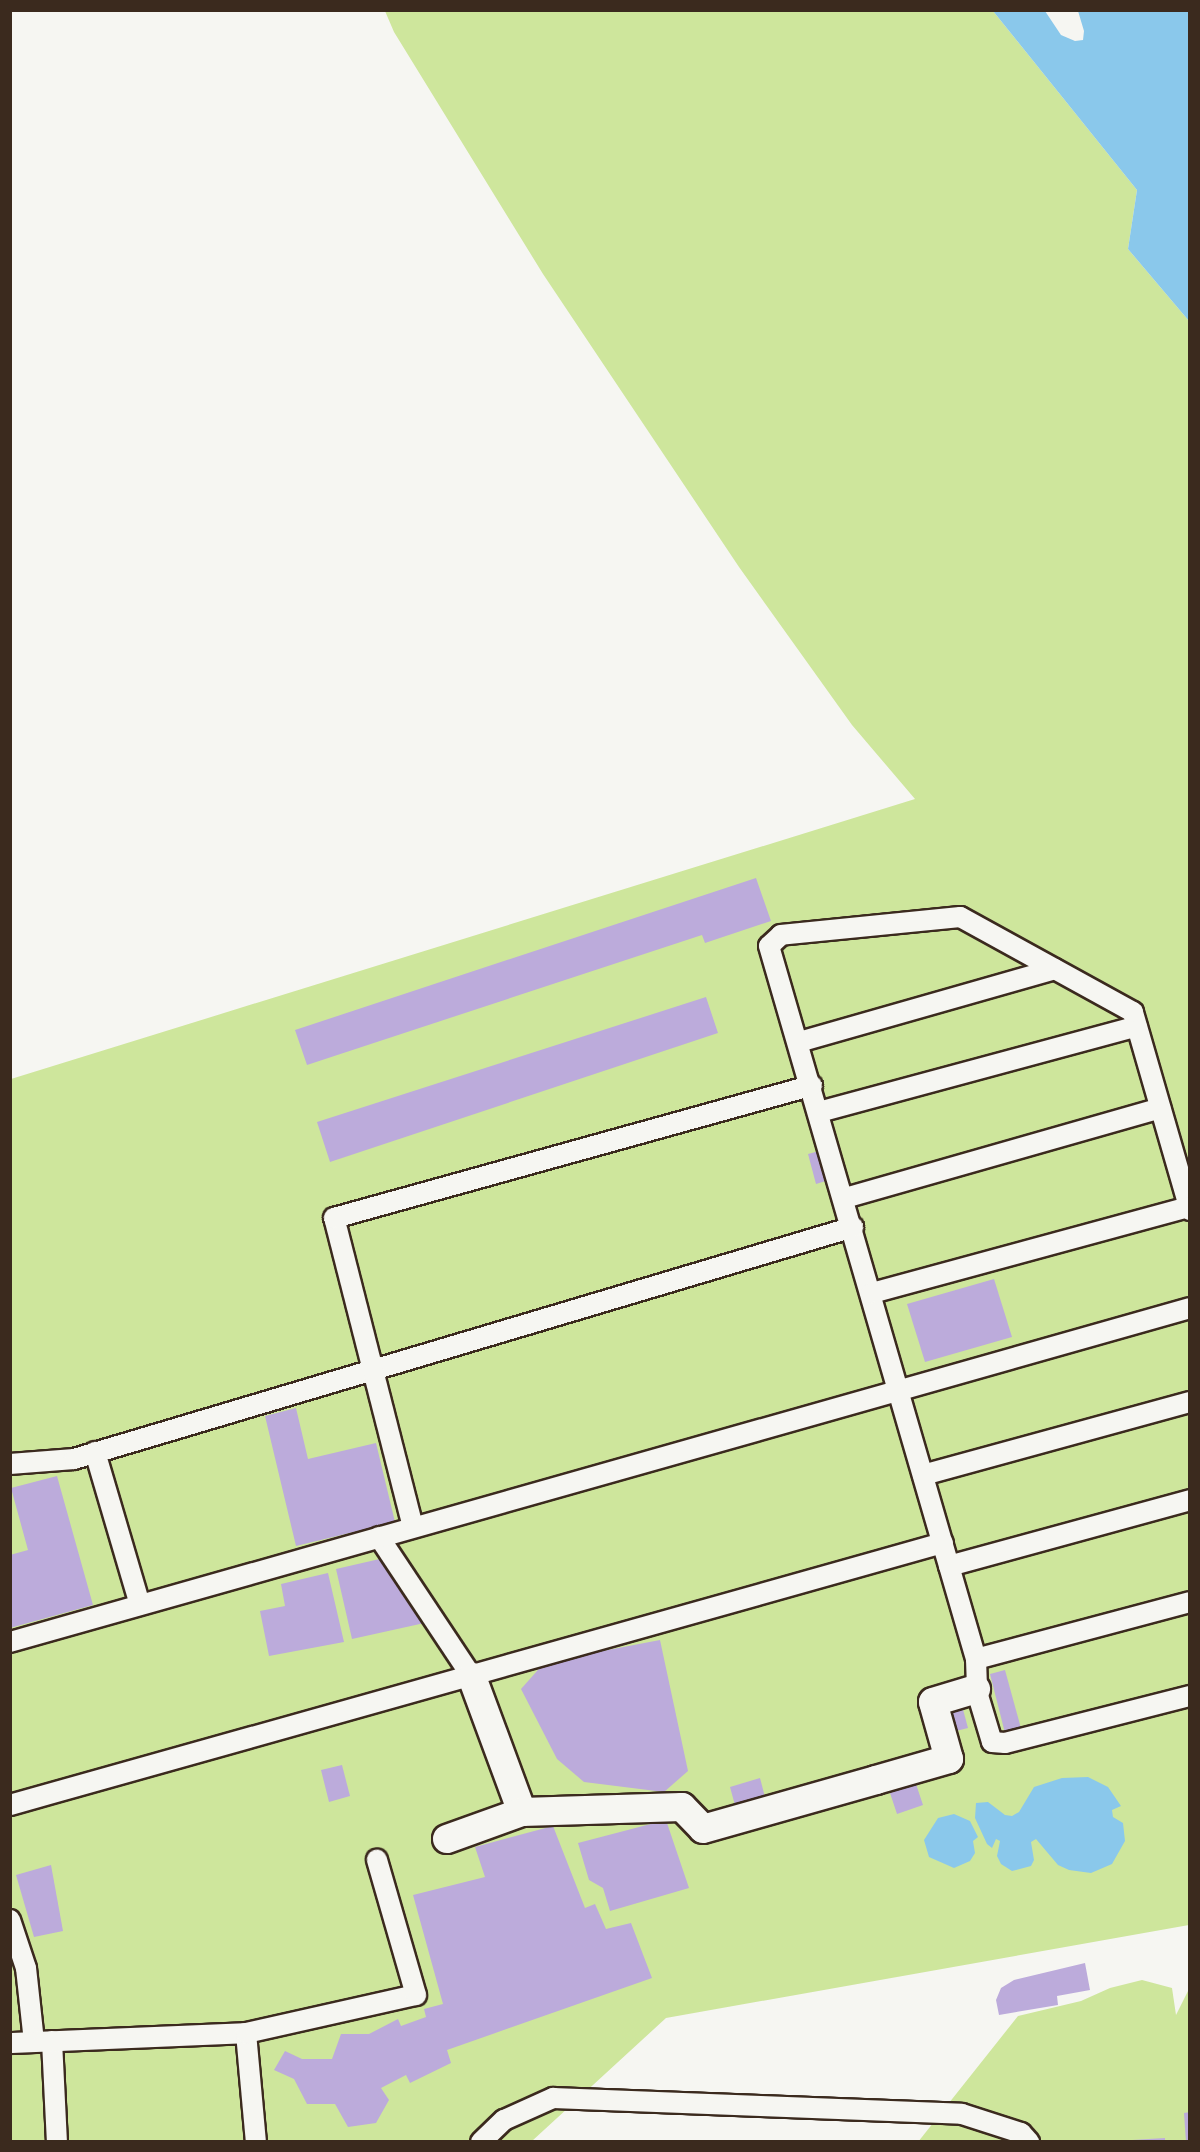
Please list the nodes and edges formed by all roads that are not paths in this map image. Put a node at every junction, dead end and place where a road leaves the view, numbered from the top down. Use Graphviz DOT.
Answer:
graph roads {
  1 [pos="1055,969"];
  2 [pos="1137,1026"];
  3 [pos="799,1041"];
  4 [pos="812,1085"];
  5 [pos="1160,1108"];
  6 [pos="819,1112"];
  7 [pos="844,1198"];
  8 [pos="1189,1209"];
  9 [pos="853,1227"];
  10 [pos="872,1293"];
  11 [pos="1190,1308"];
  12 [pos="370,1371"];
  13 [pos="899,1390"];
  14 [pos="1190,1402"];
  15 [pos="95,1452"];
  16 [pos="10,1464"];
  17 [pos="923,1475"];
  18 [pos="1190,1500"];
  19 [pos="413,1527"];
  20 [pos="379,1537"];
  21 [pos="943,1543"];
  22 [pos="950,1566"];
  23 [pos="1190,1602"];
  24 [pos="140,1605"];
  25 [pos="10,1642"];
  26 [pos="976,1659"];
  27 [pos="472,1677"];
  28 [pos="976,1689"];
  29 [pos="1190,1696"];
  30 [pos="10,1805"];
  31 [pos="522,1812"];
  32 [pos="447,1839"];
  33 [pos="377,1860"];
  34 [pos="10,1920"];
  35 [pos="246,2033"];
  36 [pos="43,2041"];
  37 [pos="10,2043"];
  38 [pos="57,2142"];
  39 [pos="256,2142"];
  40 [pos="481,2142"];
  41 [pos="1029,2142"];
  1 -- 2 [label="lane"];
  1 -- 3 [label="lane"];
  1 -- 3 [label="lane"];
  2 -- 5 [label="lane"];
  2 -- 6 [label="lane"];
  3 -- 4 [label="lane"];
  4 -- 6 [label="lane"];
  4 -- 12 [label="lane"];
  5 -- 7 [label="lane"];
  5 -- 8 [label="lane"];
  6 -- 7 [label="lane"];
  7 -- 9 [label="lane"];
  8 -- 10 [label="lane"];
  9 -- 10 [label="lane"];
  9 -- 12 [label="lane"];
  10 -- 13 [label="lane"];
  11 -- 13 [label="lane"];
  12 -- 15 [label="lane"];
  12 -- 19 [label="lane"];
  13 -- 17 [label="lane"];
  13 -- 19 [label="lane"];
  14 -- 17 [label="lane"];
  15 -- 16 [label="lane"];
  15 -- 24 [label="lane"];
  17 -- 21 [label="lane"];
  18 -- 22 [label="lane"];
  19 -- 20 [label="lane"];
  20 -- 24 [label="lane"];
  20 -- 27 [label="lane"];
  21 -- 22 [label="lane"];
  21 -- 27 [label="lane"];
  22 -- 26 [label="lane"];
  23 -- 26 [label="lane"];
  24 -- 25 [label="lane"];
  26 -- 28 [label="lane"];
  27 -- 30 [label="lane"];
  27 -- 31 [label="street"];
  28 -- 29 [label="lane"];
  28 -- 31 [label="street"];
  31 -- 32 [label="street"];
  33 -- 35 [label="lane"];
  34 -- 36 [label="lane"];
  35 -- 36 [label="lane"];
  35 -- 39 [label="lane"];
  36 -- 37 [label="lane"];
  36 -- 38 [label="lane"];
  40 -- 41 [label="lane"];
}
